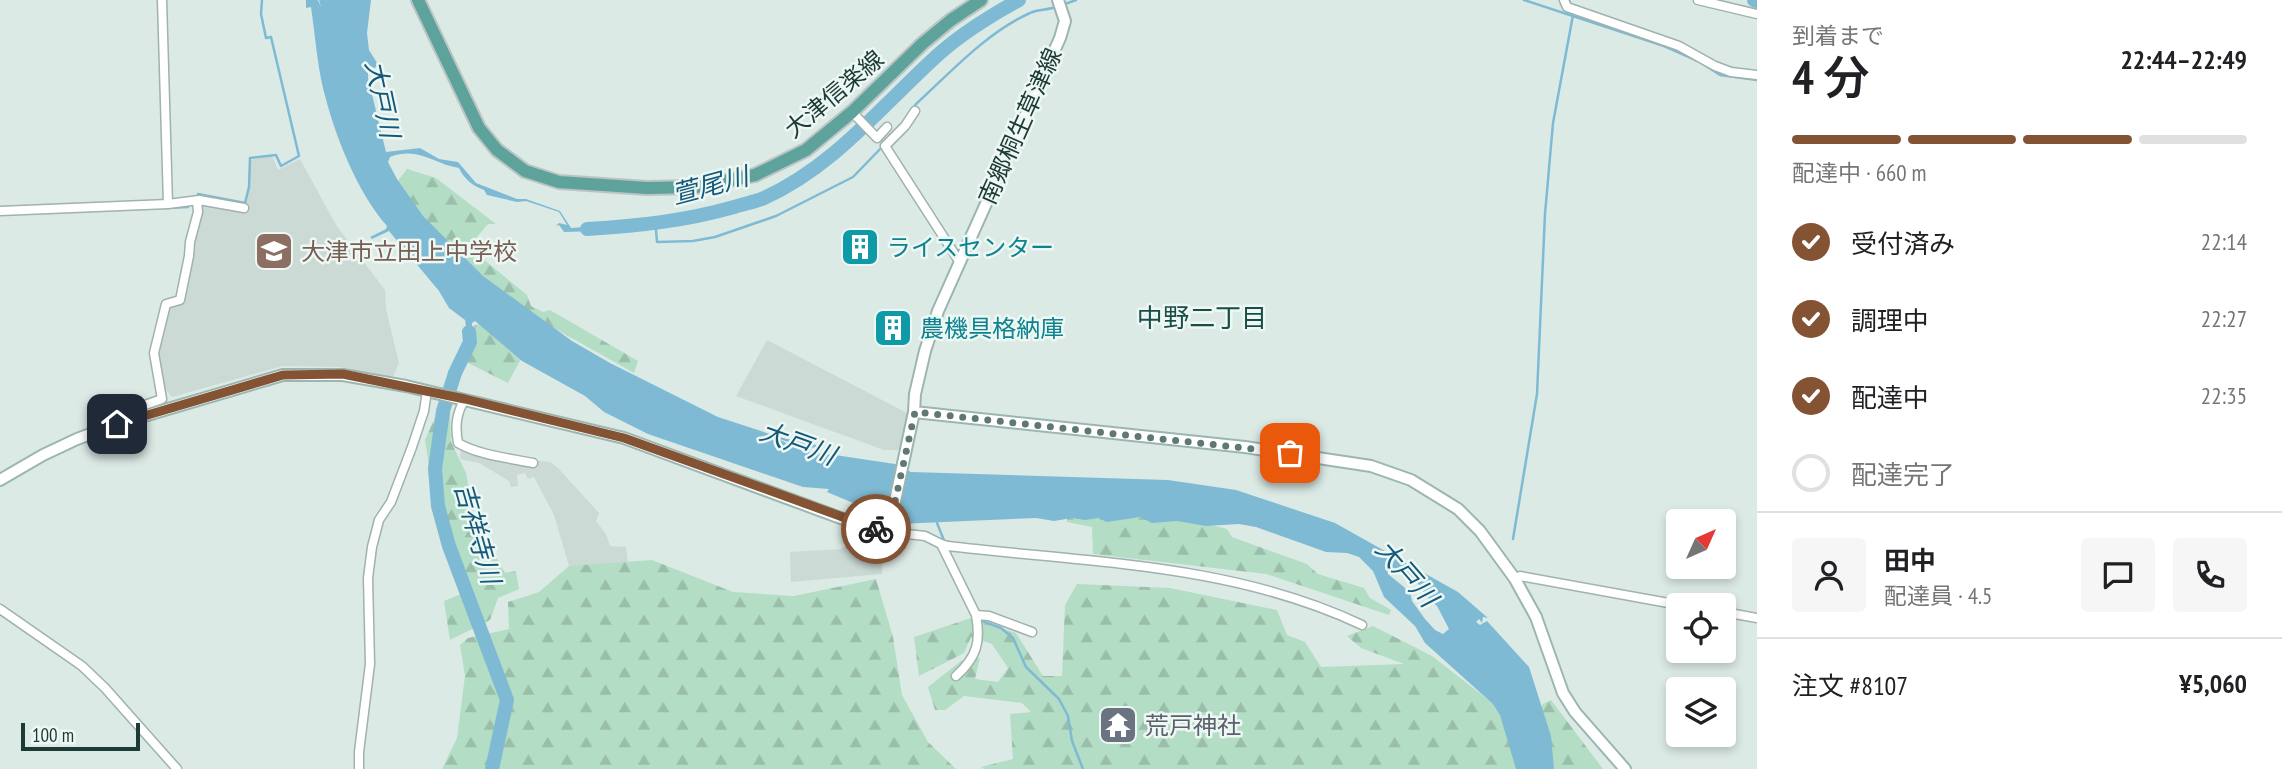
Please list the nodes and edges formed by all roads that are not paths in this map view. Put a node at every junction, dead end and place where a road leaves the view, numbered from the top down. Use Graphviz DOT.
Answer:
graph roads {
  1 [pos="162,0"];
  2 [pos="418,0"];
  3 [pos="1058,0"];
  4 [pos="1564,0"];
  5 [pos="1698,0"];
  6 [pos="978,2"];
  7 [pos="1757,14"];
  8 [pos="1757,75"];
  9 [pos="915,111"];
  10 [pos="855,115"];
  11 [pos="887,127"];
  12 [pos="197,201"];
  13 [pos="168,204"];
  14 [pos="244,208"];
  15 [pos="0,211"];
  16 [pos="959,261"];
  17 [pos="427,391"];
  18 [pos="463,399"];
  19 [pos="915,412"];
  20 [pos="117,424"];
  21 [pos="533,463"];
  22 [pos="0,480"];
  23 [pos="886,526"];
  24 [pos="944,545"];
  25 [pos="1515,579"];
  26 [pos="1666,603"];
  27 [pos="0,609"];
  28 [pos="1736,614"];
  29 [pos="976,615"];
  30 [pos="1757,618"];
  31 [pos="1362,625"];
  32 [pos="1032,632"];
  33 [pos="956,676"];
  34 [pos="177,769"];
  35 [pos="359,769"];
  36 [pos="1625,769"];
  1 -- 13 [label="street"];
  2 -- 10 [label="main road, 大津信楽線"];
  3 -- 16 [label="main road, 南郷桐生草津線"];
  4 -- 8 [label="street"];
  5 -- 7 [label="street"];
  6 -- 10 [label="main road, 大津信楽線"];
  9 -- 16 [label="street"];
  10 -- 11 [label="street"];
  12 -- 13 [label="street"];
  12 -- 14 [label="street"];
  12 -- 20 [label="street"];
  13 -- 15 [label="street"];
  16 -- 19 [label="main road, 南郷桐生草津線"];
  17 -- 18 [label="main road"];
  17 -- 20 [label="main road"];
  17 -- 35 [label="street"];
  18 -- 21 [label="street"];
  18 -- 23 [label="main road"];
  19 -- 23 [label="main road, 南郷桐生草津線"];
  19 -- 25 [label="main road"];
  20 -- 22 [label="main road"];
  23 -- 24 [label="street"];
  24 -- 29 [label="street"];
  24 -- 31 [label="street"];
  25 -- 26 [label="street"];
  25 -- 36 [label="main road"];
  27 -- 34 [label="street"];
  28 -- 30 [label="street"];
  29 -- 32 [label="street"];
  29 -- 33 [label="street"];
}
